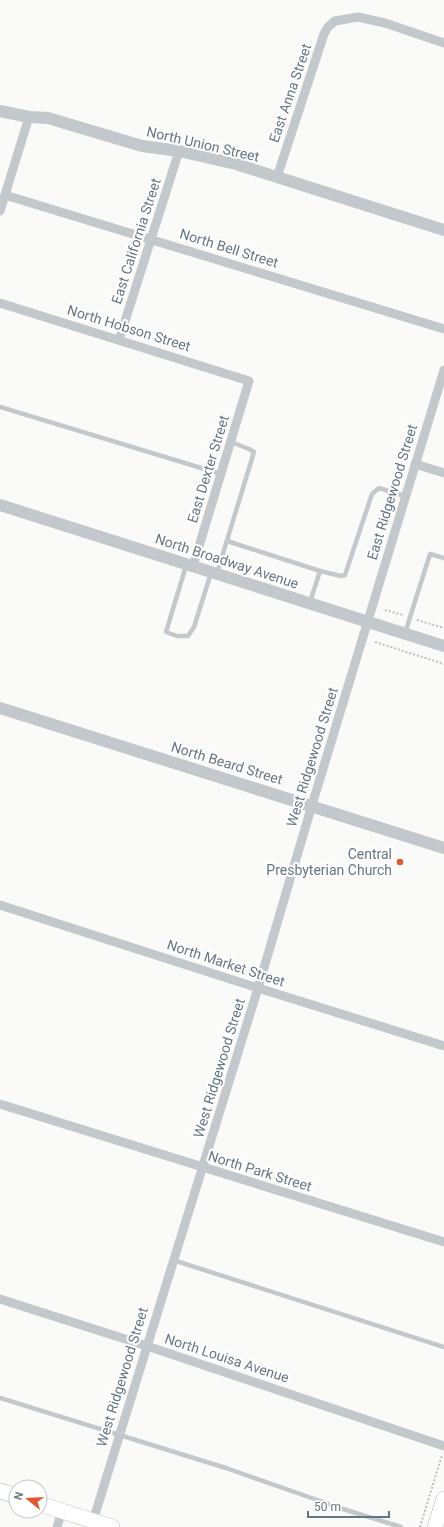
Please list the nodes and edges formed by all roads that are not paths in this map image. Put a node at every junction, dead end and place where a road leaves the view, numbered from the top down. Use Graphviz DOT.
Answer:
graph roads {
  1 [pos="444,43"];
  2 [pos="0,111"];
  3 [pos="29,118"];
  4 [pos="179,151"];
  5 [pos="277,177"];
  6 [pos="5,195"];
  7 [pos="1,207"];
  8 [pos="444,230"];
  9 [pos="151,239"];
  10 [pos="0,304"];
  11 [pos="444,329"];
  12 [pos="119,340"];
  13 [pos="444,370"];
  14 [pos="249,381"];
  15 [pos="0,407"];
  16 [pos="231,442"];
  17 [pos="415,464"];
  18 [pos="444,473"];
  19 [pos="221,474"];
  20 [pos="405,496"];
  21 [pos="0,505"];
  22 [pos="227,541"];
  23 [pos="444,558"];
  24 [pos="190,565"];
  25 [pos="320,571"];
  26 [pos="214,573"];
  27 [pos="310,604"];
  28 [pos="367,622"];
  29 [pos="404,634"];
  30 [pos="443,643"];
  31 [pos="0,708"];
  32 [pos="312,805"];
  33 [pos="444,848"];
  34 [pos="0,905"];
  35 [pos="258,988"];
  36 [pos="444,1046"];
  37 [pos="0,1104"];
  38 [pos="202,1168"];
  39 [pos="444,1242"];
  40 [pos="173,1260"];
  41 [pos="0,1299"];
  42 [pos="147,1346"];
  43 [pos="444,1347"];
  44 [pos="0,1398"];
  45 [pos="119,1435"];
  46 [pos="444,1446"];
  47 [pos="444,1499"];
  48 [pos="48,1507"];
  49 [pos="62,1511"];
  50 [pos="93,1521"];
  51 [pos="57,1527"];
  52 [pos="112,1527"];
  53 [pos="401,1527"];
  54 [pos="435,1527"];
  1 -- 5 [label="street, East Anna Street"];
  2 -- 3 [label="street, North Union Street"];
  3 -- 4 [label="street, North Union Street"];
  3 -- 6 [label="street"];
  4 -- 5 [label="street, North Union Street"];
  4 -- 9 [label="street, East California Street"];
  5 -- 8 [label="street, North Union Street"];
  6 -- 7 [label="street"];
  6 -- 9 [label="street, North Bell Street"];
  9 -- 11 [label="street, North Bell Street"];
  9 -- 12 [label="street, East California Street"];
  10 -- 12 [label="street, North Hobson Street"];
  12 -- 14 [label="street, North Hobson Street"];
  13 -- 17 [label="street, East Ridgewood Street"];
  14 -- 16 [label="street, East Dexter Street"];
  15 -- 19 [label="lane"];
  16 -- 19 [label="street, East Dexter Street"];
  16 -- 22 [label="lane"];
  17 -- 18 [label="street"];
  17 -- 20 [label="street, East Ridgewood Street"];
  19 -- 24 [label="street, East Dexter Street"];
  20 -- 25 [label="lane"];
  20 -- 28 [label="street, East Ridgewood Street"];
  21 -- 24 [label="street, North Broadway Avenue"];
  22 -- 25 [label="lane"];
  22 -- 26 [label="lane"];
  23 -- 29 [label="lane"];
  24 -- 26 [label="street, North Broadway Avenue"];
  24 -- 26 [label="lane"];
  25 -- 27 [label="lane"];
  26 -- 27 [label="street, North Broadway Avenue"];
  27 -- 28 [label="street, North Broadway Avenue"];
  28 -- 29 [label="street, North Broadway Avenue"];
  28 -- 32 [label="street, West Ridgewood Street"];
  29 -- 30 [label="street, North Broadway Avenue"];
  31 -- 32 [label="street, North Beard Street"];
  32 -- 33 [label="street, North Beard Street"];
  32 -- 35 [label="street, West Ridgewood Street"];
  34 -- 35 [label="street, North Market Street"];
  35 -- 36 [label="street, North Market Street"];
  35 -- 38 [label="street, West Ridgewood Street"];
  37 -- 38 [label="street, North Park Street"];
  38 -- 39 [label="street, North Park Street"];
  38 -- 40 [label="street, West Ridgewood Street"];
  40 -- 42 [label="street, West Ridgewood Street"];
  40 -- 43 [label="lane"];
  41 -- 42 [label="street, North Louisa Avenue"];
  42 -- 45 [label="street, West Ridgewood Street"];
  42 -- 46 [label="street, North Louisa Avenue"];
  44 -- 45 [label="lane"];
  45 -- 50 [label="street, West Ridgewood Street"];
  45 -- 53 [label="lane"];
  47 -- 54 [label="main road"];
  48 -- 49 [label="main road"];
  49 -- 50 [label="main road"];
  49 -- 51 [label="street"];
  50 -- 52 [label="main road"];
}
